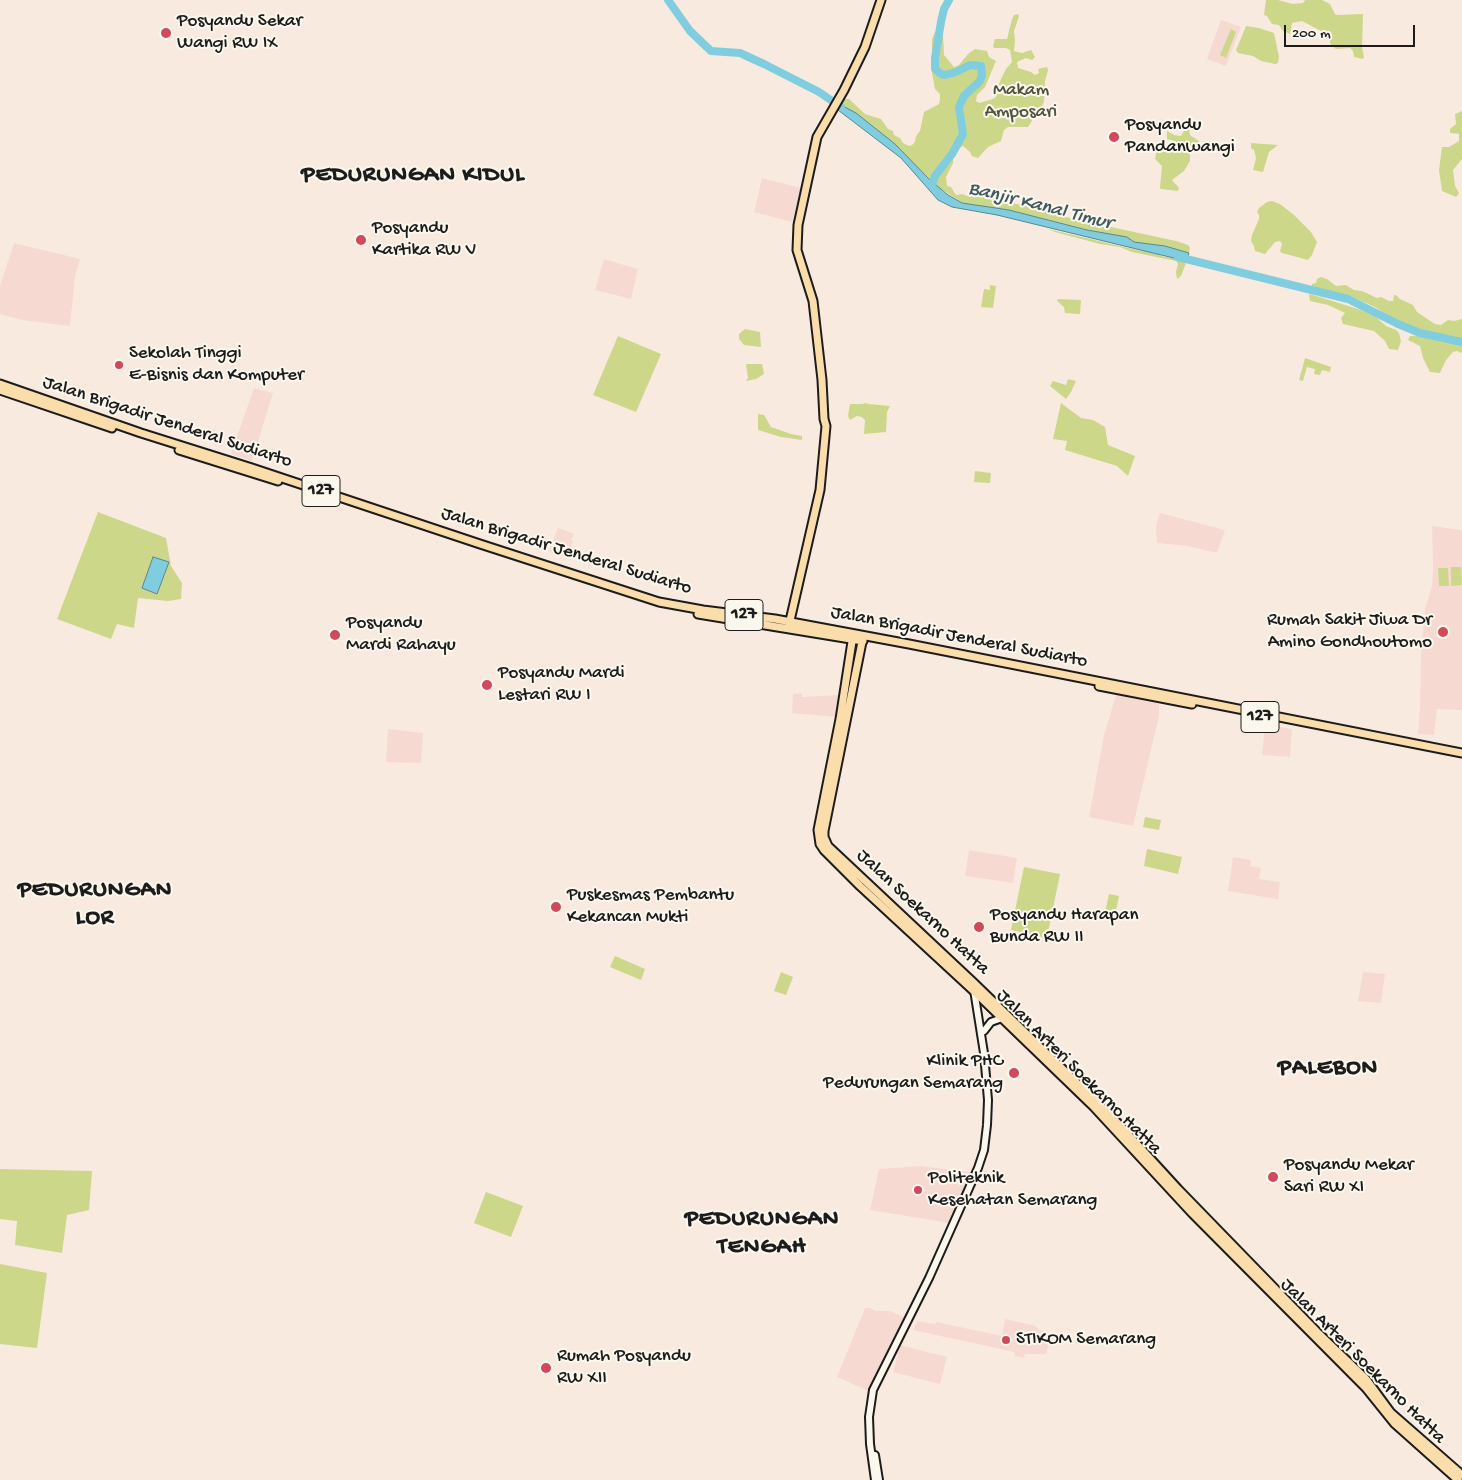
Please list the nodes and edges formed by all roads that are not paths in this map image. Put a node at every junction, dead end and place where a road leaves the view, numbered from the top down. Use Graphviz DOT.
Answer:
graph roads {
  1 [pos="881,0"];
  2 [pos="0,384"];
  3 [pos="0,390"];
  4 [pos="540,566"];
  5 [pos="787,625"];
  6 [pos="853,637"];
  7 [pos="863,639"];
  8 [pos="1057,675"];
  9 [pos="846,704"];
  10 [pos="1462,753"];
  11 [pos="1462,757"];
  12 [pos="976,989"];
  13 [pos="1002,1018"];
  14 [pos="984,1031"];
  15 [pos="1195,1211"];
  16 [pos="1462,1475"];
  17 [pos="875,1480"];
  18 [pos="879,1480"];
  19 [pos="1458,1480"];
  1 -- 5 [label="main road"];
  2 -- 4 [label="main road, Jalan Brigadir Jenderal Sudiarto / 127"];
  3 -- 4 [label="main road, Jalan Brigadir Jenderal Sudiarto / 127"];
  4 -- 5 [label="main road, Jalan Brigadir Jenderal Sudiarto / 127"];
  5 -- 6 [label="main road, Jalan Brigadir Jenderal Sudiarto / 127"];
  6 -- 7 [label="main road, Jalan Brigadir Jenderal Sudiarto / 127"];
  6 -- 9 [label="main road, Jalan Arteri Soekarno Hatta"];
  7 -- 8 [label="main road, Jalan Brigadir Jenderal Sudiarto / 127"];
  7 -- 9 [label="main road"];
  8 -- 10 [label="main road, Jalan Brigadir Jenderal Sudiarto / 127"];
  8 -- 11 [label="main road, Jalan Brigadir Jenderal Sudiarto / 127"];
  9 -- 12 [label="main road, Jalan Arteri Soekarno Hatta"];
  12 -- 13 [label="main road, Jalan Arteri Soekarno Hatta"];
  12 -- 14 [label="main road"];
  12 -- 15 [label="main road, Jalan Soekarno Hatta"];
  12 -- 17 [label="main road"];
  13 -- 14 [label="main road"];
  13 -- 15 [label="main road, Jalan Arteri Soekarno Hatta"];
  14 -- 18 [label="main road"];
  15 -- 16 [label="main road, Jalan Soekarno Hatta"];
  15 -- 19 [label="main road, Jalan Arteri Soekarno Hatta"];
}
